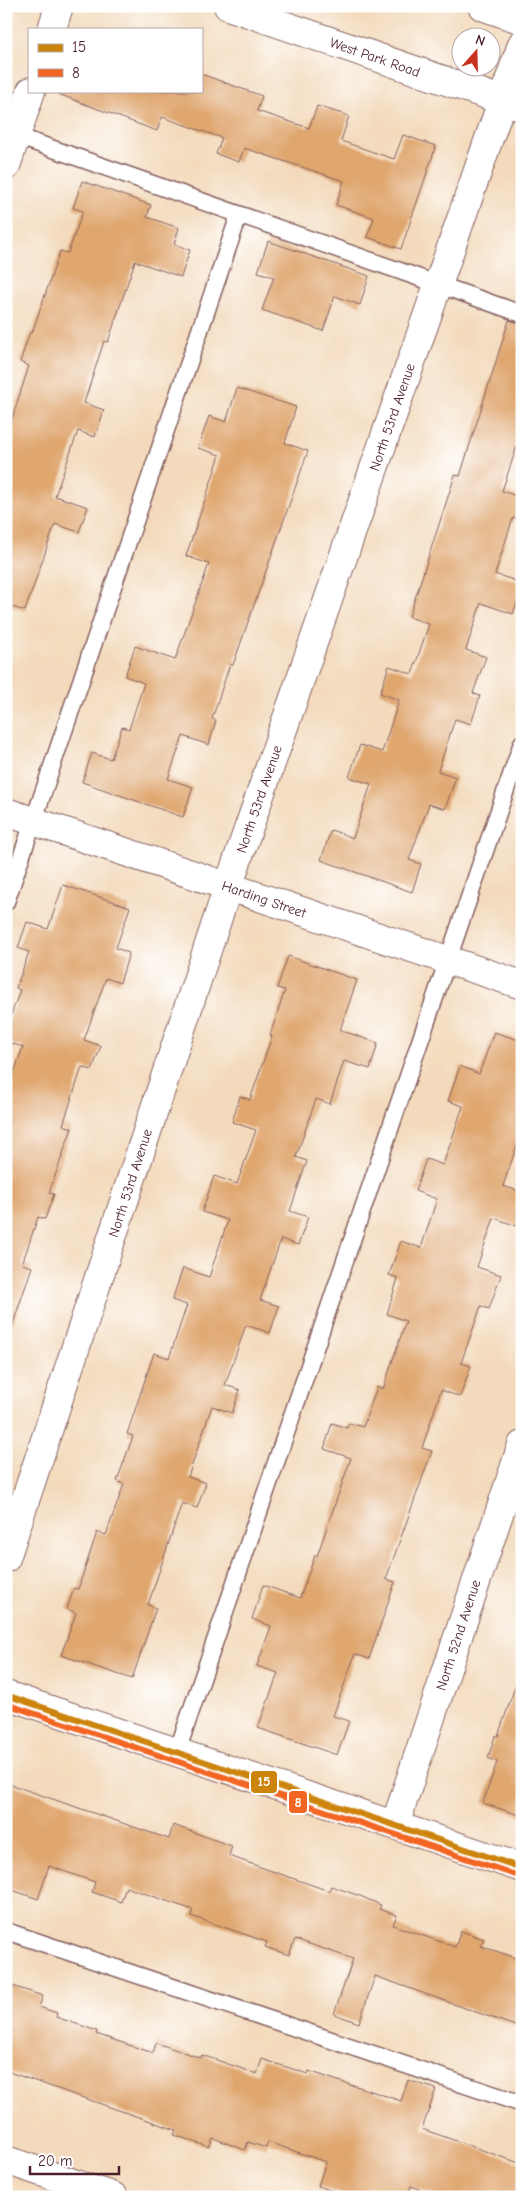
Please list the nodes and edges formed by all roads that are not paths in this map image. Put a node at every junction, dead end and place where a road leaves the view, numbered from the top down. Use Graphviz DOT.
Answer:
graph roads {
  1 [pos="59,6"];
  2 [pos="228,6"];
  3 [pos="482,6"];
  4 [pos="522,20"];
  5 [pos="52,28"];
  6 [pos="522,44"];
  7 [pos="31,92"];
  8 [pos="512,104"];
  9 [pos="11,134"];
  10 [pos="6,166"];
  11 [pos="239,215"];
  12 [pos="438,286"];
  13 [pos="522,314"];
  14 [pos="522,744"];
  15 [pos="6,812"];
  16 [pos="34,822"];
  17 [pos="228,887"];
  18 [pos="6,902"];
  19 [pos="447,960"];
  20 [pos="522,985"];
  21 [pos="522,1445"];
  22 [pos="6,1558"];
  23 [pos="6,1695"];
  24 [pos="177,1752"];
  25 [pos="395,1825"];
  26 [pos="522,1868"];
  27 [pos="6,1931"];
  28 [pos="522,2104"];
  29 [pos="6,2160"];
  30 [pos="114,2197"];
  1 -- 5 [label="street"];
  2 -- 8 [label="street, West Park Road"];
  3 -- 4 [label="street"];
  6 -- 8 [label="street, North 53rd Avenue"];
  7 -- 9 [label="street"];
  8 -- 12 [label="street, North 53rd Avenue"];
  9 -- 10 [label="street"];
  9 -- 11 [label="lane"];
  11 -- 12 [label="lane"];
  11 -- 16 [label="lane"];
  12 -- 13 [label="lane"];
  12 -- 17 [label="street, North 53rd Avenue"];
  14 -- 19 [label="lane"];
  15 -- 16 [label="street, Harding Street"];
  16 -- 17 [label="street, Harding Street"];
  16 -- 18 [label="lane"];
  17 -- 19 [label="street, Harding Street"];
  17 -- 22 [label="street, North 53rd Avenue"];
  19 -- 20 [label="street, Harding Street"];
  19 -- 24 [label="lane"];
  21 -- 25 [label="street, North 52nd Avenue"];
  23 -- 24 [label="street"];
  24 -- 25 [label="street"];
  25 -- 26 [label="street"];
  27 -- 28 [label="lane"];
  29 -- 30 [label="street"];
}
